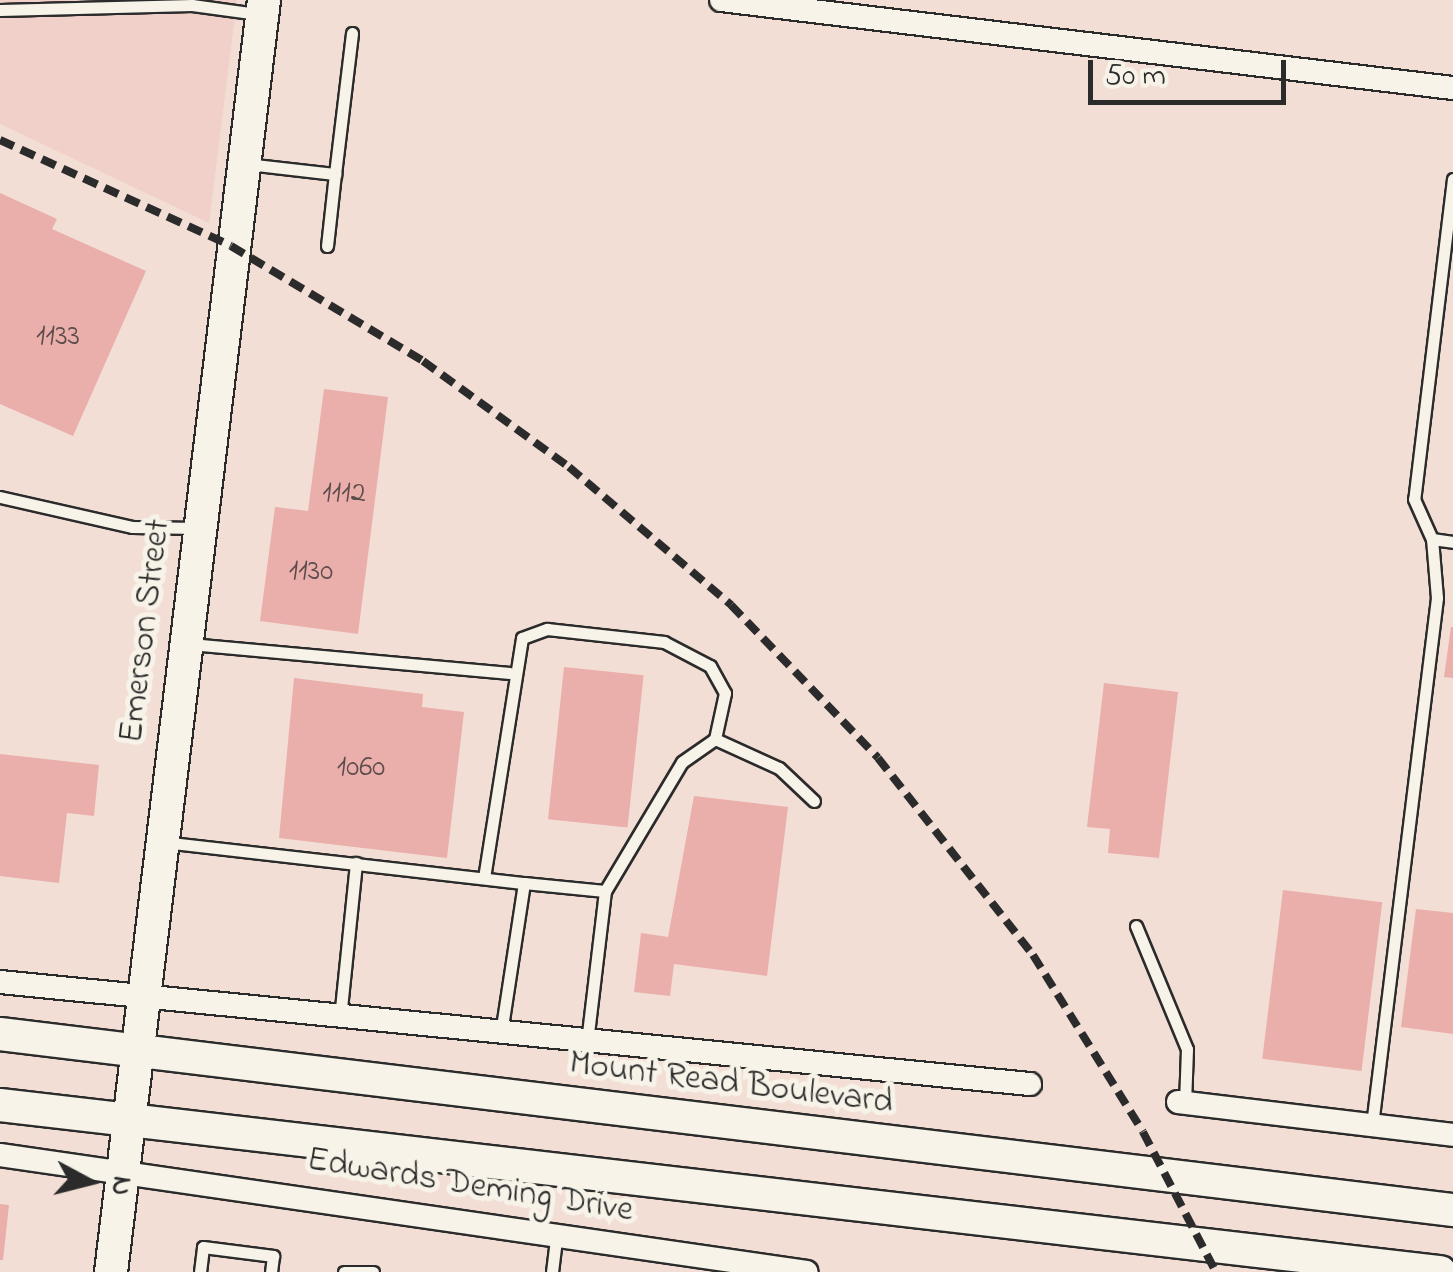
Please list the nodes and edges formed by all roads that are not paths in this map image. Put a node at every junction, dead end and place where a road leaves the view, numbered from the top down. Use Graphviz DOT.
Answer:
graph roads {
  1 [pos="721,0"];
  2 [pos="158,3"];
  3 [pos="264,7"];
  4 [pos="0,10"];
  5 [pos="352,33"];
  6 [pos="1453,88"];
  7 [pos="242,163"];
  8 [pos="335,174"];
  9 [pos="1453,179"];
  10 [pos="327,246"];
  11 [pos="0,497"];
  12 [pos="198,528"];
  13 [pos="1432,539"];
  14 [pos="1453,542"];
  15 [pos="185,644"];
  16 [pos="510,673"];
  17 [pos="715,738"];
  18 [pos="814,800"];
  19 [pos="162,842"];
  20 [pos="356,863"];
  21 [pos="484,878"];
  22 [pos="524,882"];
  23 [pos="605,890"];
  24 [pos="1136,926"];
  25 [pos="0,982"];
  26 [pos="145,999"];
  27 [pos="340,1018"];
  28 [pos="0,1034"];
  29 [pos="501,1034"];
  30 [pos="587,1042"];
  31 [pos="138,1050"];
  32 [pos="1030,1084"];
  33 [pos="1181,1102"];
  34 [pos="0,1106"];
  35 [pos="130,1122"];
  36 [pos="1372,1125"];
  37 [pos="1453,1135"];
  38 [pos="0,1155"];
  39 [pos="124,1170"];
  40 [pos="1453,1210"];
  41 [pos="556,1234"];
  42 [pos="781,1271"];
  43 [pos="111,1272"];
  44 [pos="200,1272"];
  45 [pos="271,1272"];
  46 [pos="344,1272"];
  47 [pos="373,1272"];
  48 [pos="552,1272"];
  49 [pos="807,1272"];
  50 [pos="1440,1272"];
  1 -- 6 [label="street"];
  2 -- 3 [label="lane"];
  2 -- 4 [label="lane"];
  3 -- 7 [label="main road, Emerson Street"];
  5 -- 8 [label="lane"];
  7 -- 8 [label="lane"];
  7 -- 12 [label="main road, Emerson Street"];
  8 -- 10 [label="lane"];
  9 -- 13 [label="lane"];
  11 -- 12 [label="lane"];
  12 -- 15 [label="main road, Emerson Street"];
  13 -- 14 [label="lane"];
  13 -- 36 [label="lane"];
  15 -- 16 [label="lane"];
  15 -- 19 [label="main road, Emerson Street"];
  16 -- 17 [label="lane"];
  16 -- 21 [label="lane"];
  17 -- 18 [label="lane"];
  17 -- 23 [label="lane"];
  19 -- 20 [label="lane"];
  19 -- 26 [label="main road, Emerson Street"];
  20 -- 21 [label="lane"];
  20 -- 27 [label="lane"];
  21 -- 22 [label="lane"];
  22 -- 23 [label="lane"];
  22 -- 29 [label="lane"];
  23 -- 30 [label="lane"];
  24 -- 33 [label="lane"];
  25 -- 26 [label="street, Mount Read Boulevard"];
  26 -- 27 [label="street, Mount Read Boulevard"];
  26 -- 31 [label="main road, Emerson Street"];
  27 -- 29 [label="street, Mount Read Boulevard"];
  28 -- 31 [label="main road, Mount Read Boulevard"];
  29 -- 30 [label="street, Mount Read Boulevard"];
  30 -- 32 [label="street, Mount Read Boulevard"];
  31 -- 35 [label="main road, Emerson Street"];
  31 -- 40 [label="main road, Mount Read Boulevard"];
  33 -- 36 [label="street"];
  34 -- 35 [label="main road"];
  35 -- 39 [label="main road, Emerson Street"];
  35 -- 50 [label="main road"];
  36 -- 37 [label="street"];
  38 -- 39 [label="street"];
  39 -- 41 [label="street, Edwards Deming Drive"];
  39 -- 43 [label="main road, Emerson Street"];
  41 -- 42 [label="street, Edwards Deming Drive"];
  41 -- 48 [label="lane"];
  42 -- 49 [label="street, Edwards Deming Drive"];
  44 -- 45 [label="lane"];
  46 -- 47 [label="lane"];
}
